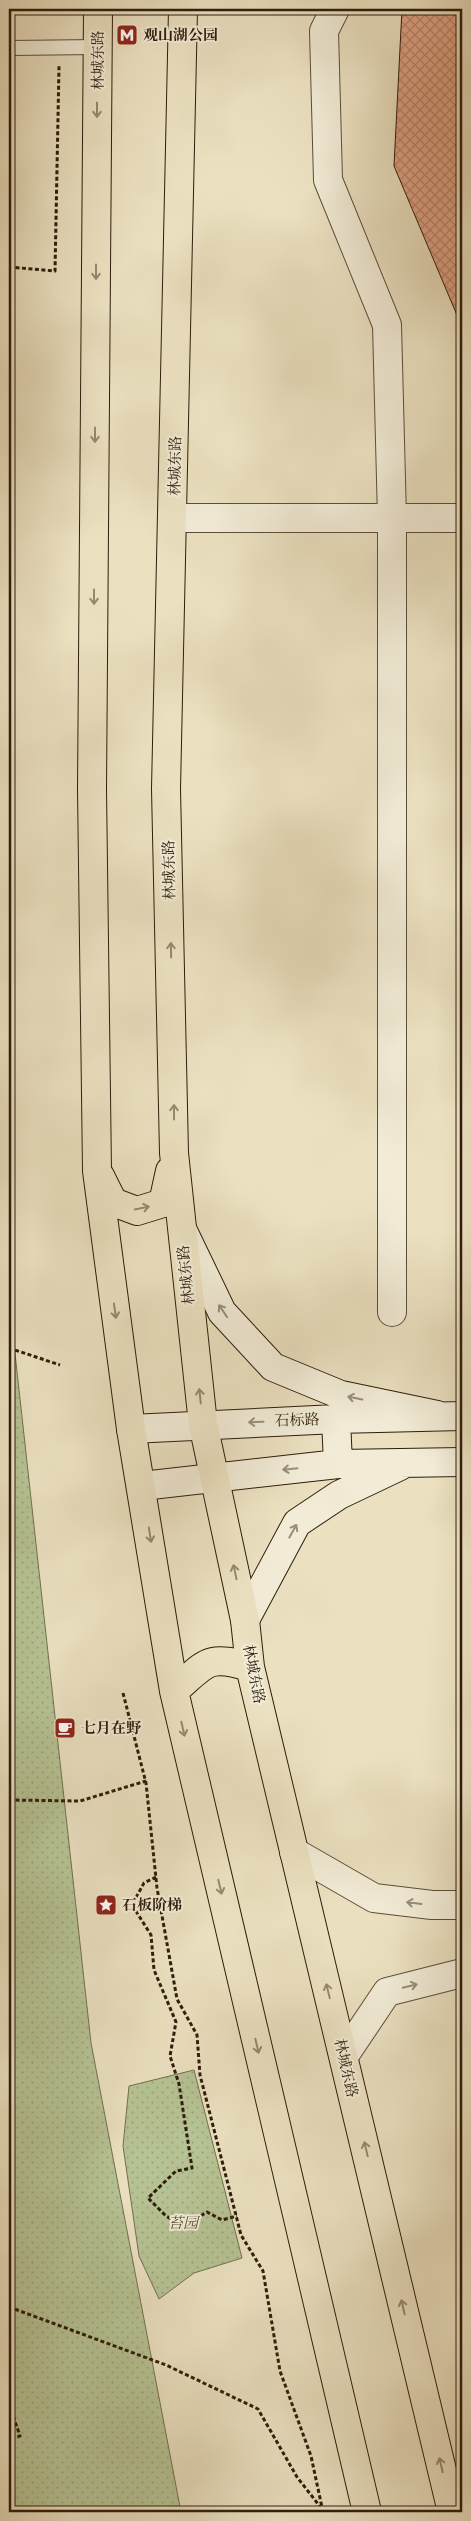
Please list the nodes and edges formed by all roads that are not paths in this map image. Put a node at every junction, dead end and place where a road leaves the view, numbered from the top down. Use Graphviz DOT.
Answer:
graph roads {
  1 [pos="98,9"];
  2 [pos="183,9"];
  3 [pos="335,9"];
  4 [pos="98,47"];
  5 [pos="9,48"];
  6 [pos="174,518"];
  7 [pos="392,518"];
  8 [pos="462,518"];
  9 [pos="174,1152"];
  10 [pos="97,1170"];
  11 [pos="181,1225"];
  12 [pos="392,1312"];
  13 [pos="449,1415"];
  14 [pos="336,1419"];
  15 [pos="203,1424"];
  16 [pos="131,1429"];
  17 [pos="410,1461"];
  18 [pos="462,1462"];
  19 [pos="338,1464"];
  20 [pos="214,1477"];
  21 [pos="142,1486"];
  22 [pos="245,1620"];
  23 [pos="250,1667"];
  24 [pos="174,1691"];
  25 [pos="294,1852"];
  26 [pos="462,1904"];
  27 [pos="462,1973"];
  28 [pos="344,2056"];
  29 [pos="454,2500"];
  30 [pos="367,2512"];
  1 -- 4 [label="main road, 林城东路"];
  2 -- 6 [label="main road, 林城东路"];
  3 -- 7 [label="street"];
  4 -- 5 [label="lane"];
  4 -- 10 [label="main road, 林城东路, one-way"];
  6 -- 7 [label="street"];
  9 -- 6 [label="main road, 林城东路, one-way"];
  7 -- 8 [label="street"];
  7 -- 12 [label="street"];
  10 -- 9 [label="main road, one-way"];
  9 -- 11 [label="main road, 林城东路"];
  10 -- 16 [label="main road, 林城东路, one-way"];
  13 -- 11 [label="street, one-way"];
  15 -- 11 [label="main road, 林城东路, one-way"];
  13 -- 14 [label="street, 石标路"];
  14 -- 15 [label="street, 石标路, one-way"];
  14 -- 19 [label="street"];
  15 -- 16 [label="street, 石标路"];
  15 -- 20 [label="main road, 林城东路"];
  16 -- 21 [label="main road, 林城东路"];
  17 -- 18 [label="street"];
  17 -- 19 [label="street"];
  22 -- 17 [label="street, one-way"];
  19 -- 20 [label="street, one-way"];
  20 -- 21 [label="street"];
  22 -- 20 [label="main road, 林城东路, one-way"];
  21 -- 24 [label="main road, 林城东路, one-way"];
  22 -- 23 [label="main road, 林城东路"];
  23 -- 24 [label="main road"];
  23 -- 25 [label="main road, 林城东路"];
  24 -- 30 [label="main road, 林城东路, one-way"];
  26 -- 25 [label="street, one-way"];
  28 -- 25 [label="main road, 林城东路, one-way"];
  28 -- 27 [label="street, one-way"];
  29 -- 28 [label="main road, 林城东路, one-way"];
}
